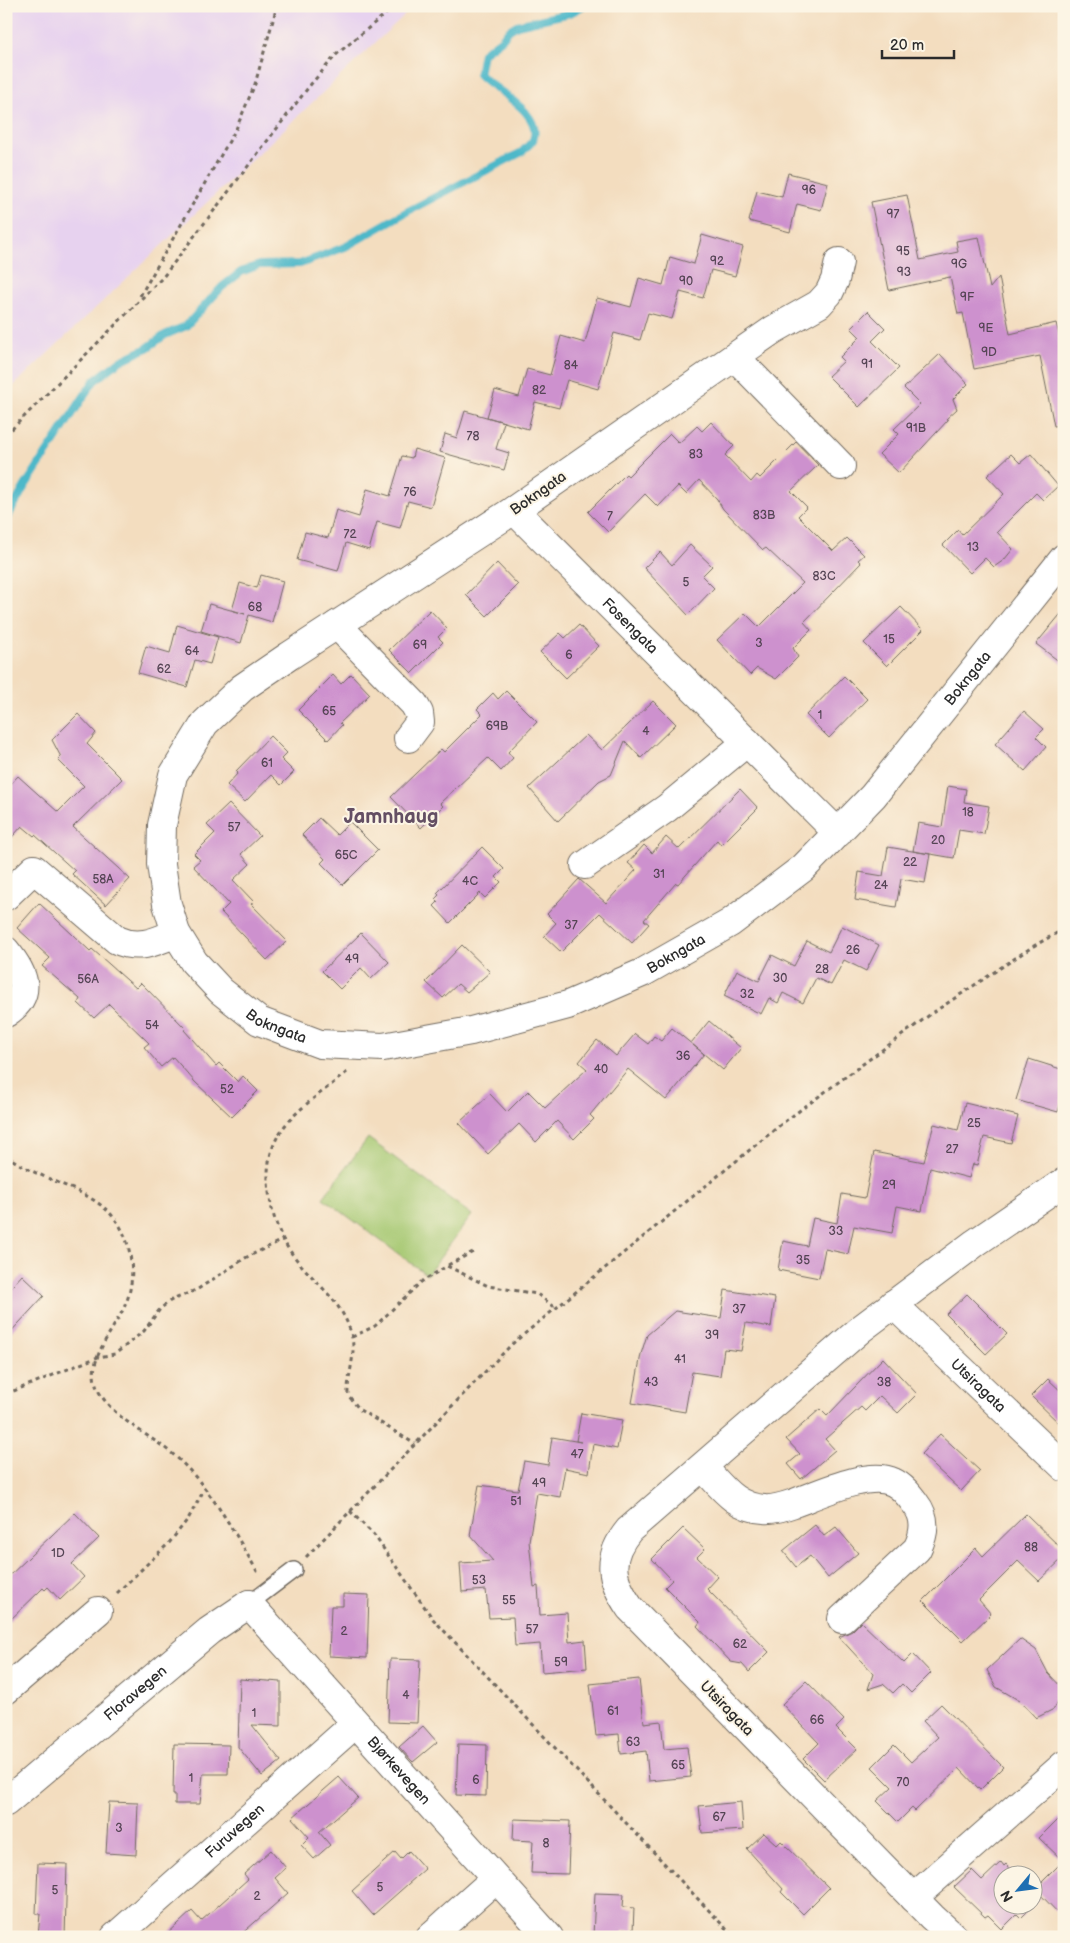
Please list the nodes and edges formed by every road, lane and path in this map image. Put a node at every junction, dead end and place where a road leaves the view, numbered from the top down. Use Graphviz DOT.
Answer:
graph roads {
  1 [pos="276,6"];
  2 [pos="395,6"];
  3 [pos="839,262"];
  4 [pos="138,300"];
  5 [pos="735,357"];
  6 [pos="6,434"];
  7 [pos="841,466"];
  8 [pos="514,510"];
  9 [pos="1064,558"];
  10 [pos="337,625"];
  11 [pos="408,738"];
  12 [pos="747,742"];
  13 [pos="838,833"];
  14 [pos="585,866"];
  15 [pos="6,896"];
  16 [pos="1064,929"];
  17 [pos="176,933"];
  18 [pos="6,951"];
  19 [pos="6,1013"];
  20 [pos="364,1046"];
  21 [pos="6,1155"];
  22 [pos="1064,1182"];
  23 [pos="284,1239"];
  24 [pos="473,1252"];
  25 [pos="447,1266"];
  26 [pos="893,1304"];
  27 [pos="556,1308"];
  28 [pos="352,1337"];
  29 [pos="98,1357"];
  30 [pos="6,1394"];
  31 [pos="415,1444"];
  32 [pos="703,1467"];
  33 [pos="1064,1467"];
  34 [pos="204,1490"];
  35 [pos="350,1511"];
  36 [pos="294,1570"];
  37 [pos="259,1598"];
  38 [pos="98,1611"];
  39 [pos="842,1619"];
  40 [pos="6,1690"];
  41 [pos="354,1724"];
  42 [pos="1064,1765"];
  43 [pos="6,1802"];
  44 [pos="495,1879"];
  45 [pos="913,1898"];
  46 [pos="115,1937"];
  47 [pos="430,1937"];
  48 [pos="549,1937"];
  49 [pos="734,1937"];
  50 [pos="954,1937"];
  1 -- 4 [label="path"];
  2 -- 4 [label="path"];
  3 -- 5 [label="street, Bokngata"];
  4 -- 6 [label="path"];
  5 -- 7 [label="street"];
  5 -- 8 [label="street, Bokngata"];
  8 -- 10 [label="street, Bokngata"];
  8 -- 12 [label="street, Fosengata"];
  9 -- 13 [label="street, Bokngata"];
  10 -- 11 [label="street"];
  10 -- 17 [label="street, Bokngata"];
  12 -- 13 [label="street, Fosengata"];
  12 -- 14 [label="street"];
  13 -- 20 [label="street, Bokngata"];
  15 -- 17 [label="street"];
  16 -- 27 [label="path"];
  17 -- 20 [label="street, Bokngata"];
  18 -- 19 [label="street"];
  20 -- 23 [label="path"];
  21 -- 29 [label="path"];
  22 -- 26 [label="street, Utsiragata"];
  23 -- 28 [label="path"];
  23 -- 29 [label="path"];
  24 -- 25 [label="path"];
  25 -- 27 [label="path"];
  25 -- 28 [label="path"];
  26 -- 32 [label="street, Utsiragata"];
  26 -- 33 [label="street, Utsiragata"];
  27 -- 31 [label="path"];
  28 -- 31 [label="path"];
  29 -- 30 [label="path"];
  29 -- 34 [label="path"];
  31 -- 35 [label="path"];
  32 -- 39 [label="street"];
  32 -- 45 [label="street, Utsiragata"];
  34 -- 37 [label="path"];
  34 -- 38 [label="path"];
  35 -- 36 [label="path"];
  35 -- 49 [label="path"];
  36 -- 37 [label="lane"];
  37 -- 41 [label="street, Bjørkevegen"];
  37 -- 43 [label="street, Floravegen"];
  38 -- 40 [label="street"];
  41 -- 44 [label="street, Bjørkevegen"];
  41 -- 46 [label="street, Furuvegen"];
  42 -- 45 [label="street"];
  44 -- 47 [label="street"];
  44 -- 48 [label="street, Bjørkevegen"];
  45 -- 50 [label="street, Utsiragata"];
}
